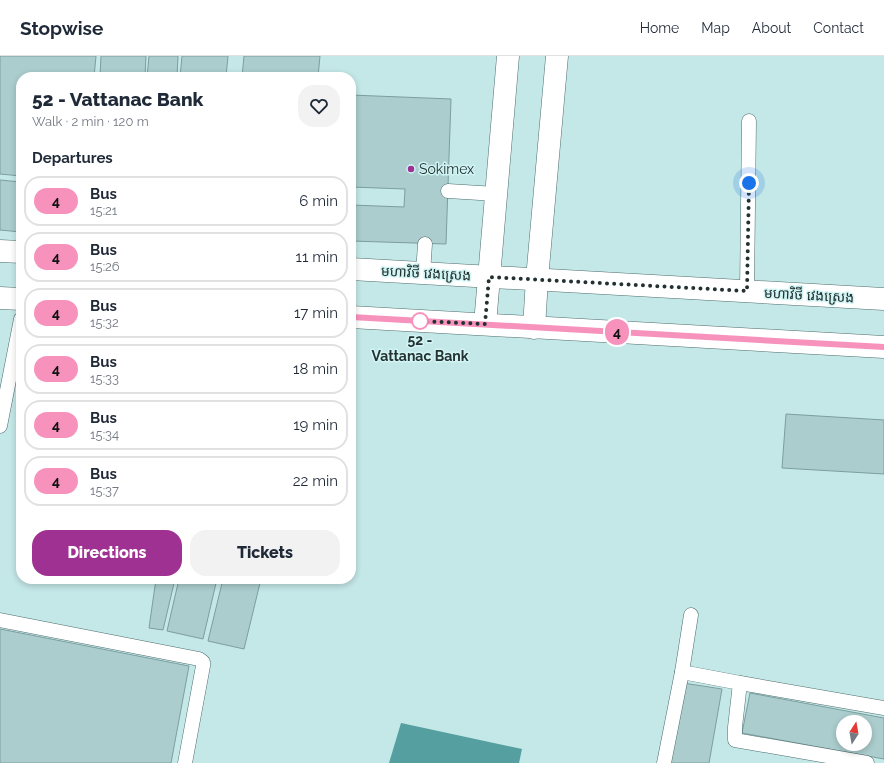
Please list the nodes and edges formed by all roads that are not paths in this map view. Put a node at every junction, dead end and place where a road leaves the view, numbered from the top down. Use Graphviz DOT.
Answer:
graph roads {
  1 [pos="508,56"];
  2 [pos="557,56"];
  3 [pos="749,121"];
  4 [pos="448,191"];
  5 [pos="496,194"];
  6 [pos="426,244"];
  7 [pos="0,251"];
  8 [pos="16,252"];
  9 [pos="356,269"];
  10 [pos="423,273"];
  11 [pos="489,277"];
  12 [pos="537,279"];
  13 [pos="747,291"];
  14 [pos="0,298"];
  15 [pos="16,299"];
  16 [pos="884,299"];
  17 [pos="356,317"];
  18 [pos="485,324"];
  19 [pos="534,328"];
  20 [pos="16,344"];
  21 [pos="884,347"];
  22 [pos="0,426"];
  23 [pos="691,615"];
  24 [pos="0,620"];
  25 [pos="682,672"];
  26 [pos="740,683"];
  27 [pos="884,708"];
  28 [pos="185,763"];
  29 [pos="664,763"];
  30 [pos="866,763"];
  1 -- 5 [label="main road"];
  2 -- 12 [label="main road"];
  3 -- 13 [label="lane"];
  4 -- 5 [label="lane"];
  5 -- 11 [label="main road"];
  6 -- 10 [label="lane"];
  7 -- 8 [label="main road"];
  9 -- 10 [label="main road, មហាវិថី វេងស្រេង"];
  10 -- 11 [label="main road, មហាវិថី វេងស្រេង"];
  11 -- 12 [label="main road, មហាវិថី វេងស្រេង"];
  11 -- 18 [label="main road"];
  12 -- 13 [label="main road, មហាវិថី វេងស្រេង"];
  12 -- 19 [label="main road"];
  13 -- 16 [label="main road, មហាវិថី វេងស្រេង"];
  14 -- 15 [label="main road"];
  17 -- 18 [label="main road"];
  18 -- 19 [label="main road"];
  19 -- 21 [label="main road"];
  20 -- 22 [label="lane"];
  23 -- 25 [label="lane"];
  24 -- 28 [label="lane"];
  25 -- 26 [label="lane"];
  25 -- 29 [label="lane"];
  26 -- 27 [label="lane"];
  26 -- 30 [label="lane"];
}
